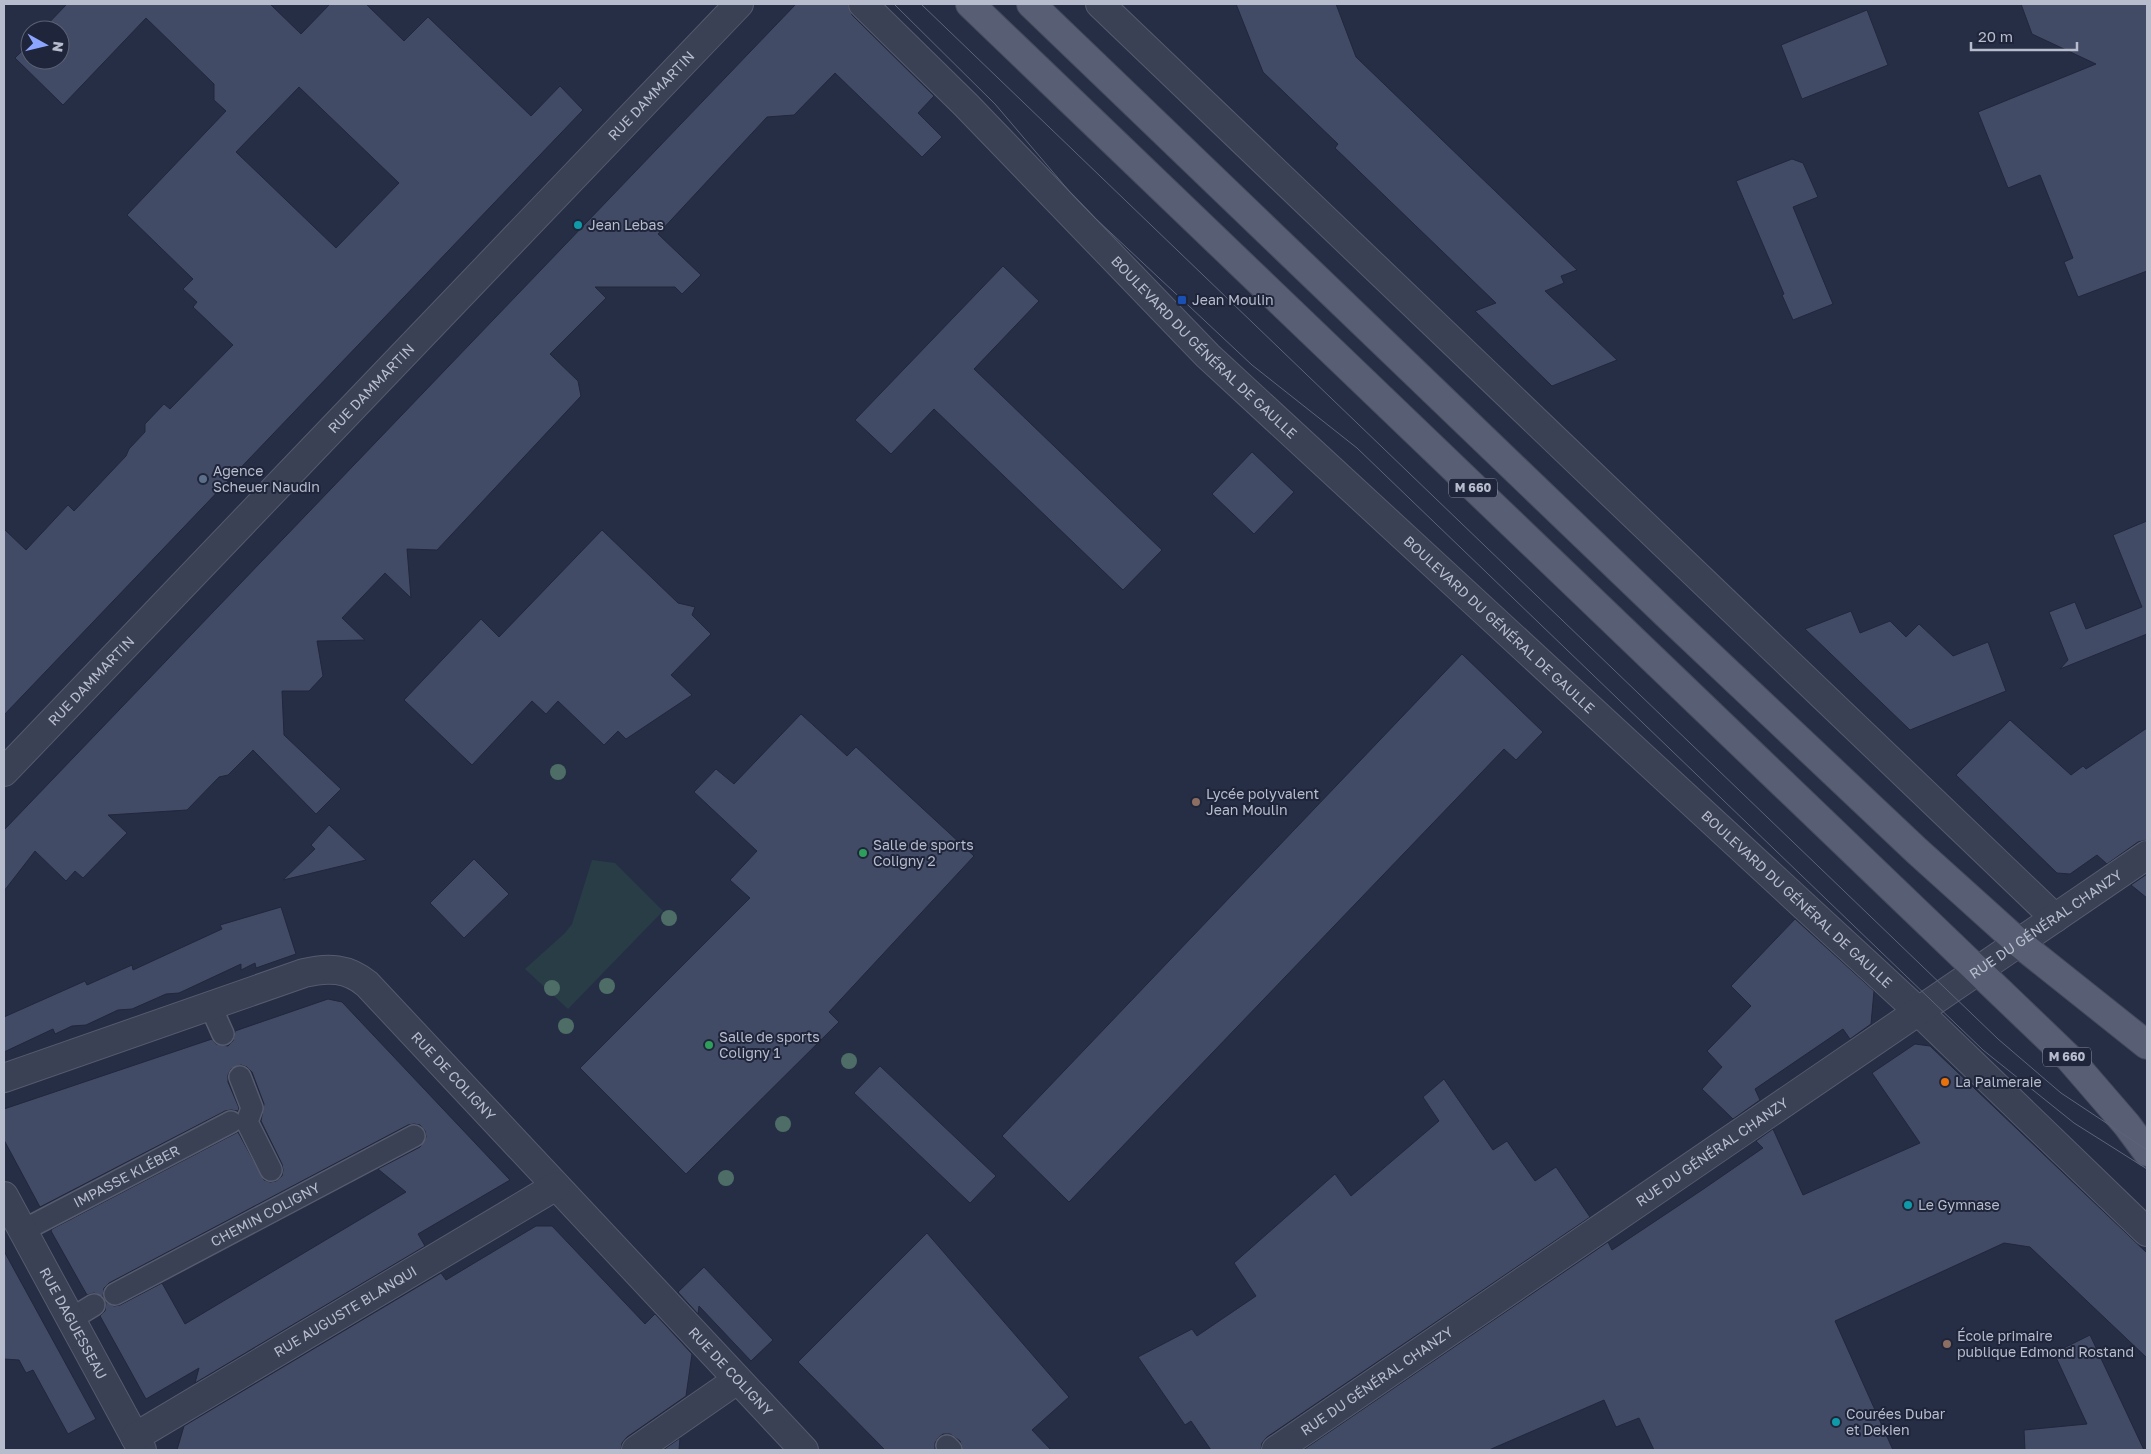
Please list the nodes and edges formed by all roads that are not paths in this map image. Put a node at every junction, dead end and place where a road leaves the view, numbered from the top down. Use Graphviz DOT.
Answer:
graph roads {
  1 [pos="739,4"];
  2 [pos="862,4"];
  3 [pos="970,4"];
  4 [pos="1031,4"];
  5 [pos="1100,4"];
  6 [pos="4,772"];
  7 [pos="2147,854"];
  8 [pos="2055,918"];
  9 [pos="2019,943"];
  10 [pos="1977,970"];
  11 [pos="210,1005"];
  12 [pos="1918,1011"];
  13 [pos="222,1034"];
  14 [pos="2147,1044"];
  15 [pos="240,1077"];
  16 [pos="4,1078"];
  17 [pos="231,1122"];
  18 [pos="414,1136"];
  19 [pos="2147,1152"];
  20 [pos="271,1170"];
  21 [pos="556,1186"];
  22 [pos="4,1196"];
  23 [pos="22,1231"];
  24 [pos="2147,1232"];
  25 [pos="115,1294"];
  26 [pos="94,1305"];
  27 [pos="71,1319"];
  28 [pos="738,1380"];
  29 [pos="139,1443"];
  30 [pos="636,1450"];
  31 [pos="804,1450"];
  32 [pos="1276,1450"];
  1 -- 6 [label="street, RUE DAMMARTIN"];
  2 -- 12 [label="street, BOULEVARD DU GÉNÉRAL DE GAULLE"];
  3 -- 10 [label="main road, M 660"];
  4 -- 9 [label="main road, M 660"];
  5 -- 8 [label="street"];
  7 -- 8 [label="street, RUE DU GÉNÉRAL CHANZY"];
  8 -- 9 [label="street, RUE DU GÉNÉRAL CHANZY"];
  9 -- 10 [label="street, RUE DU GÉNÉRAL CHANZY"];
  9 -- 14 [label="main road, M 660"];
  10 -- 12 [label="street, RUE DU GÉNÉRAL CHANZY"];
  10 -- 19 [label="main road, M 660"];
  11 -- 13 [label="lane"];
  11 -- 16 [label="street, RUE DE COLIGNY"];
  11 -- 21 [label="street, RUE DE COLIGNY"];
  12 -- 24 [label="street, BOULEVARD DU GÉNÉRAL DE GAULLE"];
  12 -- 32 [label="street, RUE DU GÉNÉRAL CHANZY"];
  15 -- 20 [label="lane"];
  17 -- 23 [label="lane, IMPASSE KLÉBER"];
  18 -- 25 [label="lane, CHEMIN COLIGNY"];
  21 -- 28 [label="street, RUE DE COLIGNY"];
  21 -- 29 [label="street, RUE AUGUSTE BLANQUI"];
  22 -- 23 [label="street, RUE DAGUESSEAU"];
  23 -- 27 [label="street, RUE DAGUESSEAU"];
  26 -- 27 [label="lane"];
  27 -- 29 [label="street, RUE DAGUESSEAU"];
  28 -- 30 [label="street"];
  28 -- 31 [label="street, RUE DE COLIGNY"];
}
